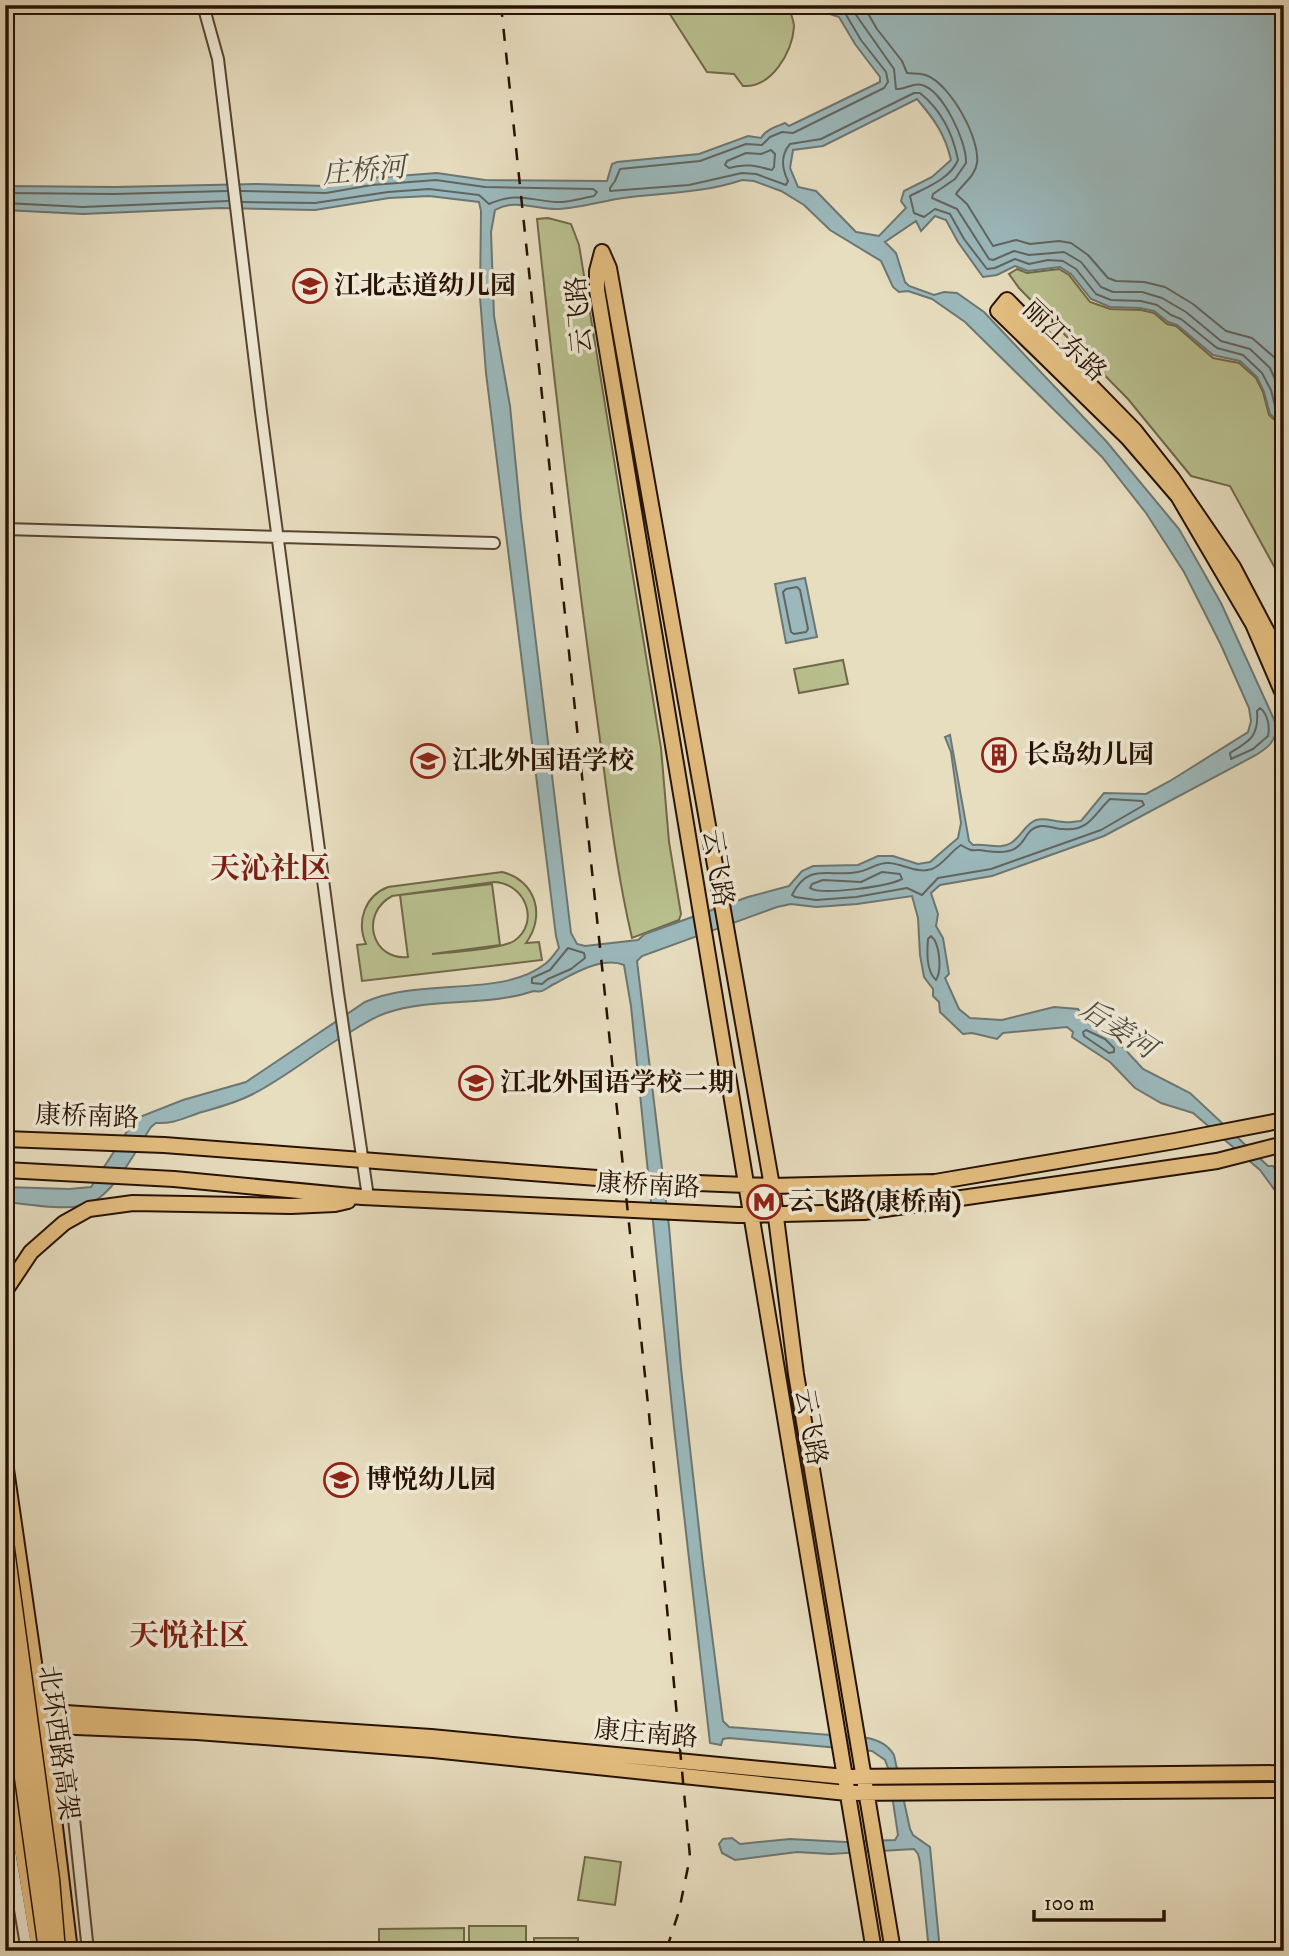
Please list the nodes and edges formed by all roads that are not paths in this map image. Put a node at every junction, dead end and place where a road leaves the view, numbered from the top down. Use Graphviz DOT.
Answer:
graph roads {
  1 [pos="203,5"];
  2 [pos="5,529"];
  3 [pos="277,537"];
  4 [pos="494,543"];
  5 [pos="1284,664"];
  6 [pos="1284,696"];
  7 [pos="1284,1120"];
  8 [pos="5,1139"];
  9 [pos="1281,1145"];
  10 [pos="361,1160"];
  11 [pos="5,1170"];
  12 [pos="745,1185"];
  13 [pos="772,1186"];
  14 [pos="365,1197"];
  15 [pos="776,1213"];
  16 [pos="750,1214"];
  17 [pos="5,1292"];
  18 [pos="5,1462"];
  19 [pos="5,1542"];
  20 [pos="5,1648"];
  21 [pos="5,1709"];
  22 [pos="42,1718"];
  23 [pos="5,1724"];
  24 [pos="5,1747"];
  25 [pos="1284,1773"];
  26 [pos="845,1777"];
  27 [pos="863,1777"];
  28 [pos="1284,1790"];
  29 [pos="847,1793"];
  30 [pos="866,1793"];
  31 [pos="5,1821"];
  32 [pos="38,1950"];
  33 [pos="57,1951"];
  34 [pos="70,1951"];
  35 [pos="88,1951"];
  36 [pos="874,1951"];
  37 [pos="893,1951"];
  1 -- 3 [label="street"];
  2 -- 3 [label="street"];
  3 -- 4 [label="street"];
  3 -- 10 [label="street"];
  5 -- 6 [label="main road, 丽江东路"];
  7 -- 13 [label="main road"];
  8 -- 10 [label="main road, 康桥南路"];
  9 -- 15 [label="main road, 康桥南路"];
  10 -- 12 [label="main road, 康桥南路"];
  10 -- 14 [label="street"];
  11 -- 14 [label="main road, 康桥南路"];
  12 -- 13 [label="main road, 康桥南路"];
  12 -- 13 [label="main road, 云飞路"];
  12 -- 16 [label="main road, 云飞路"];
  13 -- 15 [label="main road, 云飞路"];
  14 -- 16 [label="main road, 康桥南路"];
  14 -- 17 [label="main road"];
  15 -- 16 [label="main road, 康桥南路"];
  15 -- 27 [label="main road, 云飞路"];
  16 -- 26 [label="main road, 云飞路"];
  18 -- 22 [label="main road"];
  19 -- 33 [label="highway, 北环西路高架, bridge"];
  20 -- 32 [label="highway, 北环西路高架, bridge"];
  21 -- 22 [label="main road, 康庄南路"];
  22 -- 23 [label="main road, 康庄南路"];
  22 -- 26 [label="main road, 康庄南路"];
  22 -- 29 [label="main road, 康庄南路"];
  22 -- 34 [label="main road"];
  22 -- 35 [label="street"];
  24 -- 32 [label="main road"];
  25 -- 27 [label="main road, 康庄南路"];
  26 -- 27 [label="main road, 康庄南路"];
  26 -- 29 [label="main road, 云飞路"];
  27 -- 30 [label="main road, 云飞路"];
  28 -- 30 [label="main road, 康庄南路"];
  29 -- 30 [label="main road, 康庄南路"];
  29 -- 36 [label="main road, 云飞路"];
  30 -- 37 [label="main road, 云飞路"];
  31 -- 32 [label="street"];
}
